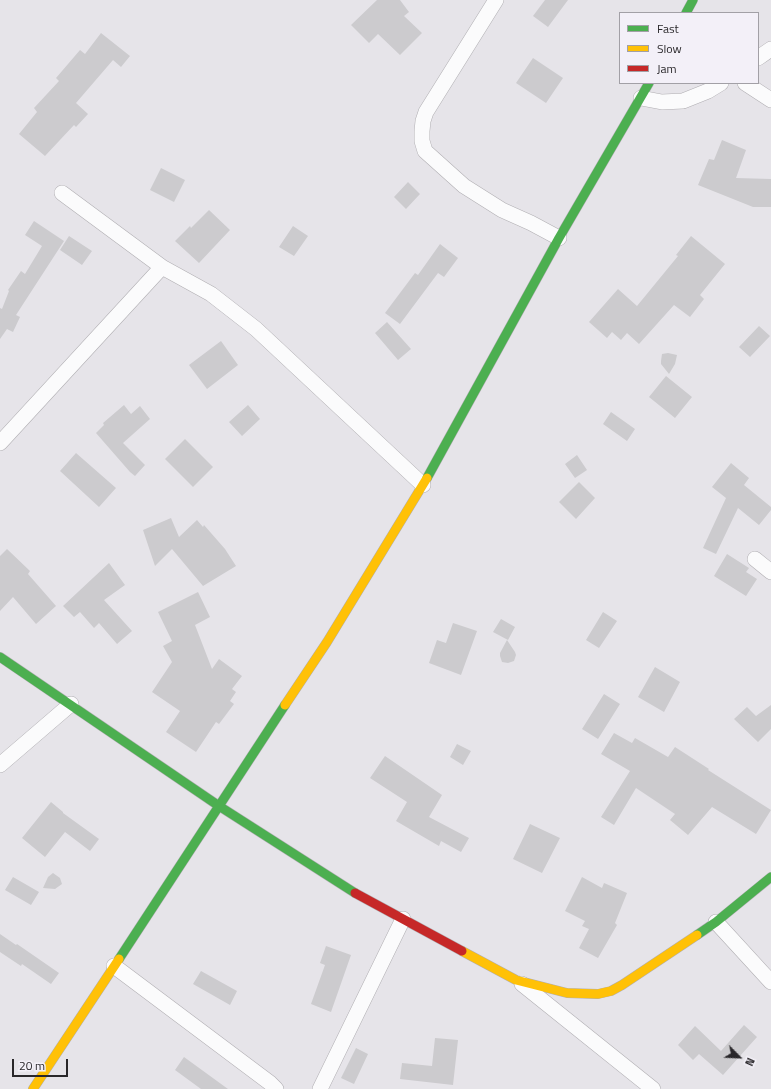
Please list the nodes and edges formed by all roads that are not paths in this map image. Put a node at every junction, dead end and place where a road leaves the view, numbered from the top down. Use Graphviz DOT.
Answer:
graph roads {
  1 [pos="496,0"];
  2 [pos="693,0"];
  3 [pos="687,12"];
  4 [pos="771,49"];
  5 [pos="759,57"];
  6 [pos="648,84"];
  7 [pos="719,84"];
  8 [pos="747,84"];
  9 [pos="641,98"];
  10 [pos="771,100"];
  11 [pos="62,192"];
  12 [pos="559,238"];
  13 [pos="162,267"];
  14 [pos="0,443"];
  15 [pos="423,485"];
  16 [pos="755,559"];
  17 [pos="771,572"];
  18 [pos="0,657"];
  19 [pos="71,704"];
  20 [pos="0,765"];
  21 [pos="219,806"];
  22 [pos="771,877"];
  23 [pos="403,919"];
  24 [pos="716,922"];
  25 [pos="114,966"];
  26 [pos="516,980"];
  27 [pos="771,982"];
  28 [pos="33,1089"];
  29 [pos="276,1089"];
  30 [pos="320,1089"];
  31 [pos="653,1089"];
  1 -- 12 [label="street"];
  2 -- 3 [label="street"];
  4 -- 5 [label="street"];
  6 -- 9 [label="street"];
  7 -- 9 [label="street"];
  8 -- 10 [label="street"];
  9 -- 12 [label="street"];
  11 -- 13 [label="street"];
  12 -- 15 [label="street"];
  13 -- 14 [label="street"];
  13 -- 15 [label="street"];
  15 -- 21 [label="street"];
  16 -- 17 [label="street"];
  18 -- 19 [label="street"];
  19 -- 20 [label="street"];
  19 -- 21 [label="street"];
  21 -- 23 [label="street"];
  21 -- 25 [label="street"];
  22 -- 24 [label="street"];
  23 -- 26 [label="street"];
  23 -- 30 [label="street"];
  24 -- 26 [label="street"];
  24 -- 27 [label="street"];
  25 -- 28 [label="street"];
  25 -- 29 [label="street"];
  26 -- 31 [label="street"];
}
